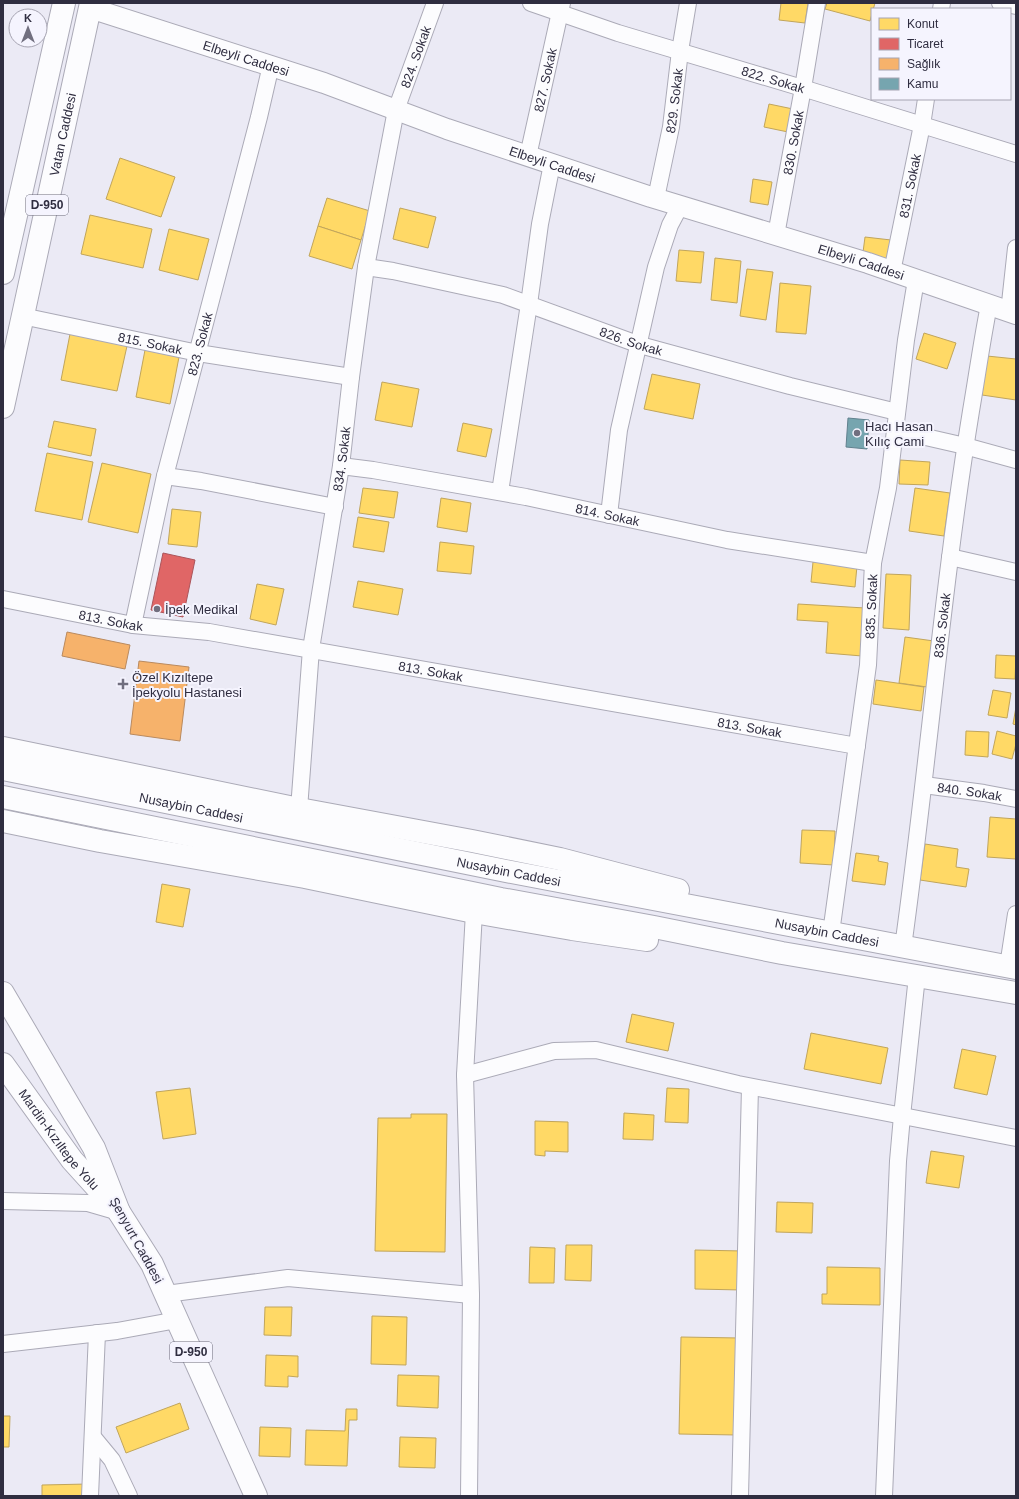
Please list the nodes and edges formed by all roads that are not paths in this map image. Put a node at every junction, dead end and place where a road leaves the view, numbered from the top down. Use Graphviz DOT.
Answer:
graph roads {
  1 [pos="64,3"];
  2 [pos="435,3"];
  3 [pos="531,3"];
  4 [pos="688,3"];
  5 [pos="816,3"];
  6 [pos="1000,3"];
  7 [pos="90,5"];
  8 [pos="1016,6"];
  9 [pos="561,8"];
  10 [pos="680,51"];
  11 [pos="271,65"];
  12 [pos="803,88"];
  13 [pos="926,100"];
  14 [pos="396,110"];
  15 [pos="922,125"];
  16 [pos="1016,154"];
  17 [pos="528,156"];
  18 [pos="552,164"];
  19 [pos="656,198"];
  20 [pos="680,206"];
  21 [pos="776,235"];
  22 [pos="7,236"];
  23 [pos="1016,248"];
  24 [pos="366,267"];
  25 [pos="892,272"];
  26 [pos="3,273"];
  27 [pos="916,280"];
  28 [pos="529,304"];
  29 [pos="989,305"];
  30 [pos="1013,313"];
  31 [pos="22,316"];
  32 [pos="640,345"];
  33 [pos="198,353"];
  34 [pos="351,377"];
  35 [pos="3,407"];
  36 [pos="897,412"];
  37 [pos="895,430"];
  38 [pos="965,446"];
  39 [pos="1016,460"];
  40 [pos="341,466"];
  41 [pos="165,476"];
  42 [pos="500,492"];
  43 [pos="335,507"];
  44 [pos="609,516"];
  45 [pos="950,557"];
  46 [pos="873,562"];
  47 [pos="1016,572"];
  48 [pos="3,599"];
  49 [pos="133,624"];
  50 [pos="311,649"];
  51 [pos="857,746"];
  52 [pos="3,748"];
  53 [pos="3,769"];
  54 [pos="924,785"];
  55 [pos="3,796"];
  56 [pos="1016,799"];
  57 [pos="299,809"];
  58 [pos="3,821"];
  59 [pos="474,912"];
  60 [pos="1016,914"];
  61 [pos="831,933"];
  62 [pos="903,946"];
  63 [pos="782,953"];
  64 [pos="1012,967"];
  65 [pos="916,976"];
  66 [pos="3,993"];
  67 [pos="1016,993"];
  68 [pos="3,1064"];
  69 [pos="465,1075"];
  70 [pos="750,1087"];
  71 [pos="902,1116"];
  72 [pos="1016,1138"];
  73 [pos="3,1201"];
  74 [pos="119,1212"];
  75 [pos="166,1294"];
  76 [pos="471,1295"];
  77 [pos="177,1320"];
  78 [pos="97,1333"];
  79 [pos="3,1344"];
  80 [pos="93,1437"];
  81 [pos="90,1496"];
  82 [pos="129,1496"];
  83 [pos="256,1496"];
  84 [pos="469,1496"];
  85 [pos="740,1496"];
  86 [pos="884,1496"];
  1 -- 22 [label="main road, Vatan Caddesi / D-950"];
  2 -- 14 [label="street, 824. Sokak"];
  3 -- 9 [label="street, 822. Sokak"];
  4 -- 10 [label="street, 829. Sokak"];
  5 -- 12 [label="street, 830. Sokak"];
  6 -- 8 [label="street"];
  7 -- 11 [label="street, Elbeyli Caddesi"];
  7 -- 31 [label="main road, Vatan Caddesi / D-950"];
  9 -- 10 [label="street, 822. Sokak"];
  9 -- 17 [label="street, 827. Sokak"];
  10 -- 12 [label="street, 822. Sokak"];
  10 -- 19 [label="street, 829. Sokak"];
  11 -- 14 [label="street, Elbeyli Caddesi"];
  11 -- 33 [label="street, 823. Sokak"];
  12 -- 15 [label="street, 822. Sokak"];
  12 -- 21 [label="street, 830. Sokak"];
  13 -- 15 [label="street, 831. Sokak"];
  14 -- 17 [label="street, Elbeyli Caddesi"];
  14 -- 24 [label="street, 834. Sokak"];
  15 -- 16 [label="street, 822. Sokak"];
  15 -- 25 [label="street, 831. Sokak"];
  17 -- 18 [label="street, Elbeyli Caddesi"];
  18 -- 19 [label="street, Elbeyli Caddesi"];
  18 -- 28 [label="street"];
  19 -- 20 [label="street, Elbeyli Caddesi"];
  20 -- 21 [label="street, Elbeyli Caddesi"];
  20 -- 32 [label="street"];
  21 -- 25 [label="street, Elbeyli Caddesi"];
  22 -- 26 [label="main road, Vatan Caddesi / D-950"];
  23 -- 30 [label="street"];
  24 -- 28 [label="street, 826. Sokak"];
  24 -- 34 [label="street, 834. Sokak"];
  25 -- 27 [label="street, Elbeyli Caddesi"];
  27 -- 29 [label="street, Elbeyli Caddesi"];
  27 -- 36 [label="street, 835. Sokak"];
  28 -- 32 [label="street, 826. Sokak"];
  28 -- 42 [label="street"];
  29 -- 30 [label="street, Elbeyli Caddesi"];
  29 -- 38 [label="street, 836. Sokak"];
  31 -- 33 [label="street, 815. Sokak"];
  31 -- 35 [label="main road, Vatan Caddesi / D-950"];
  32 -- 36 [label="street, 826. Sokak"];
  32 -- 44 [label="street"];
  33 -- 34 [label="street, 815. Sokak"];
  33 -- 41 [label="street, 823. Sokak"];
  34 -- 40 [label="street, 834. Sokak"];
  36 -- 37 [label="street, 835. Sokak"];
  37 -- 38 [label="street"];
  37 -- 46 [label="street, 835. Sokak"];
  38 -- 39 [label="street"];
  38 -- 45 [label="street, 836. Sokak"];
  40 -- 42 [label="street, 814. Sokak"];
  40 -- 43 [label="street, 834. Sokak"];
  41 -- 43 [label="street"];
  41 -- 49 [label="street, 823. Sokak"];
  42 -- 44 [label="street, 814. Sokak"];
  43 -- 50 [label="street, 834. Sokak"];
  44 -- 46 [label="street, 814. Sokak"];
  45 -- 47 [label="street"];
  45 -- 54 [label="street, 836. Sokak"];
  46 -- 51 [label="street, 835. Sokak"];
  48 -- 49 [label="street, 813. Sokak"];
  49 -- 50 [label="street, 813. Sokak"];
  50 -- 51 [label="street, 813. Sokak"];
  50 -- 57 [label="street, 834. Sokak"];
  51 -- 61 [label="street, 835. Sokak"];
  52 -- 57 [label="main road"];
  53 -- 61 [label="main road, Nusaybin Caddesi"];
  54 -- 56 [label="street, 840. Sokak"];
  54 -- 62 [label="street, 836. Sokak"];
  55 -- 63 [label="main road, Nusaybin Caddesi"];
  57 -- 61 [label="main road"];
  58 -- 59 [label="main road"];
  59 -- 63 [label="main road"];
  59 -- 69 [label="street"];
  60 -- 64 [label="street"];
  61 -- 62 [label="main road, Nusaybin Caddesi"];
  62 -- 64 [label="main road, Nusaybin Caddesi"];
  63 -- 65 [label="main road, Nusaybin Caddesi"];
  65 -- 67 [label="main road, Nusaybin Caddesi"];
  65 -- 71 [label="street"];
  66 -- 74 [label="main road, Şenyurt Caddesi / D-950"];
  68 -- 74 [label="main road, Mardin-Kızıltepe Yolu / D-950"];
  69 -- 70 [label="street"];
  69 -- 76 [label="street"];
  70 -- 71 [label="street"];
  70 -- 85 [label="street"];
  71 -- 72 [label="street"];
  71 -- 86 [label="street"];
  73 -- 74 [label="street"];
  74 -- 75 [label="main road, Şenyurt Caddesi / D-950"];
  75 -- 76 [label="street"];
  75 -- 77 [label="main road, Şenyurt Caddesi / D-950"];
  76 -- 84 [label="street"];
  77 -- 78 [label="street"];
  77 -- 83 [label="main road, Şenyurt Caddesi / D-950"];
  78 -- 79 [label="street"];
  78 -- 80 [label="street"];
  80 -- 81 [label="street"];
  80 -- 82 [label="street"];
}
